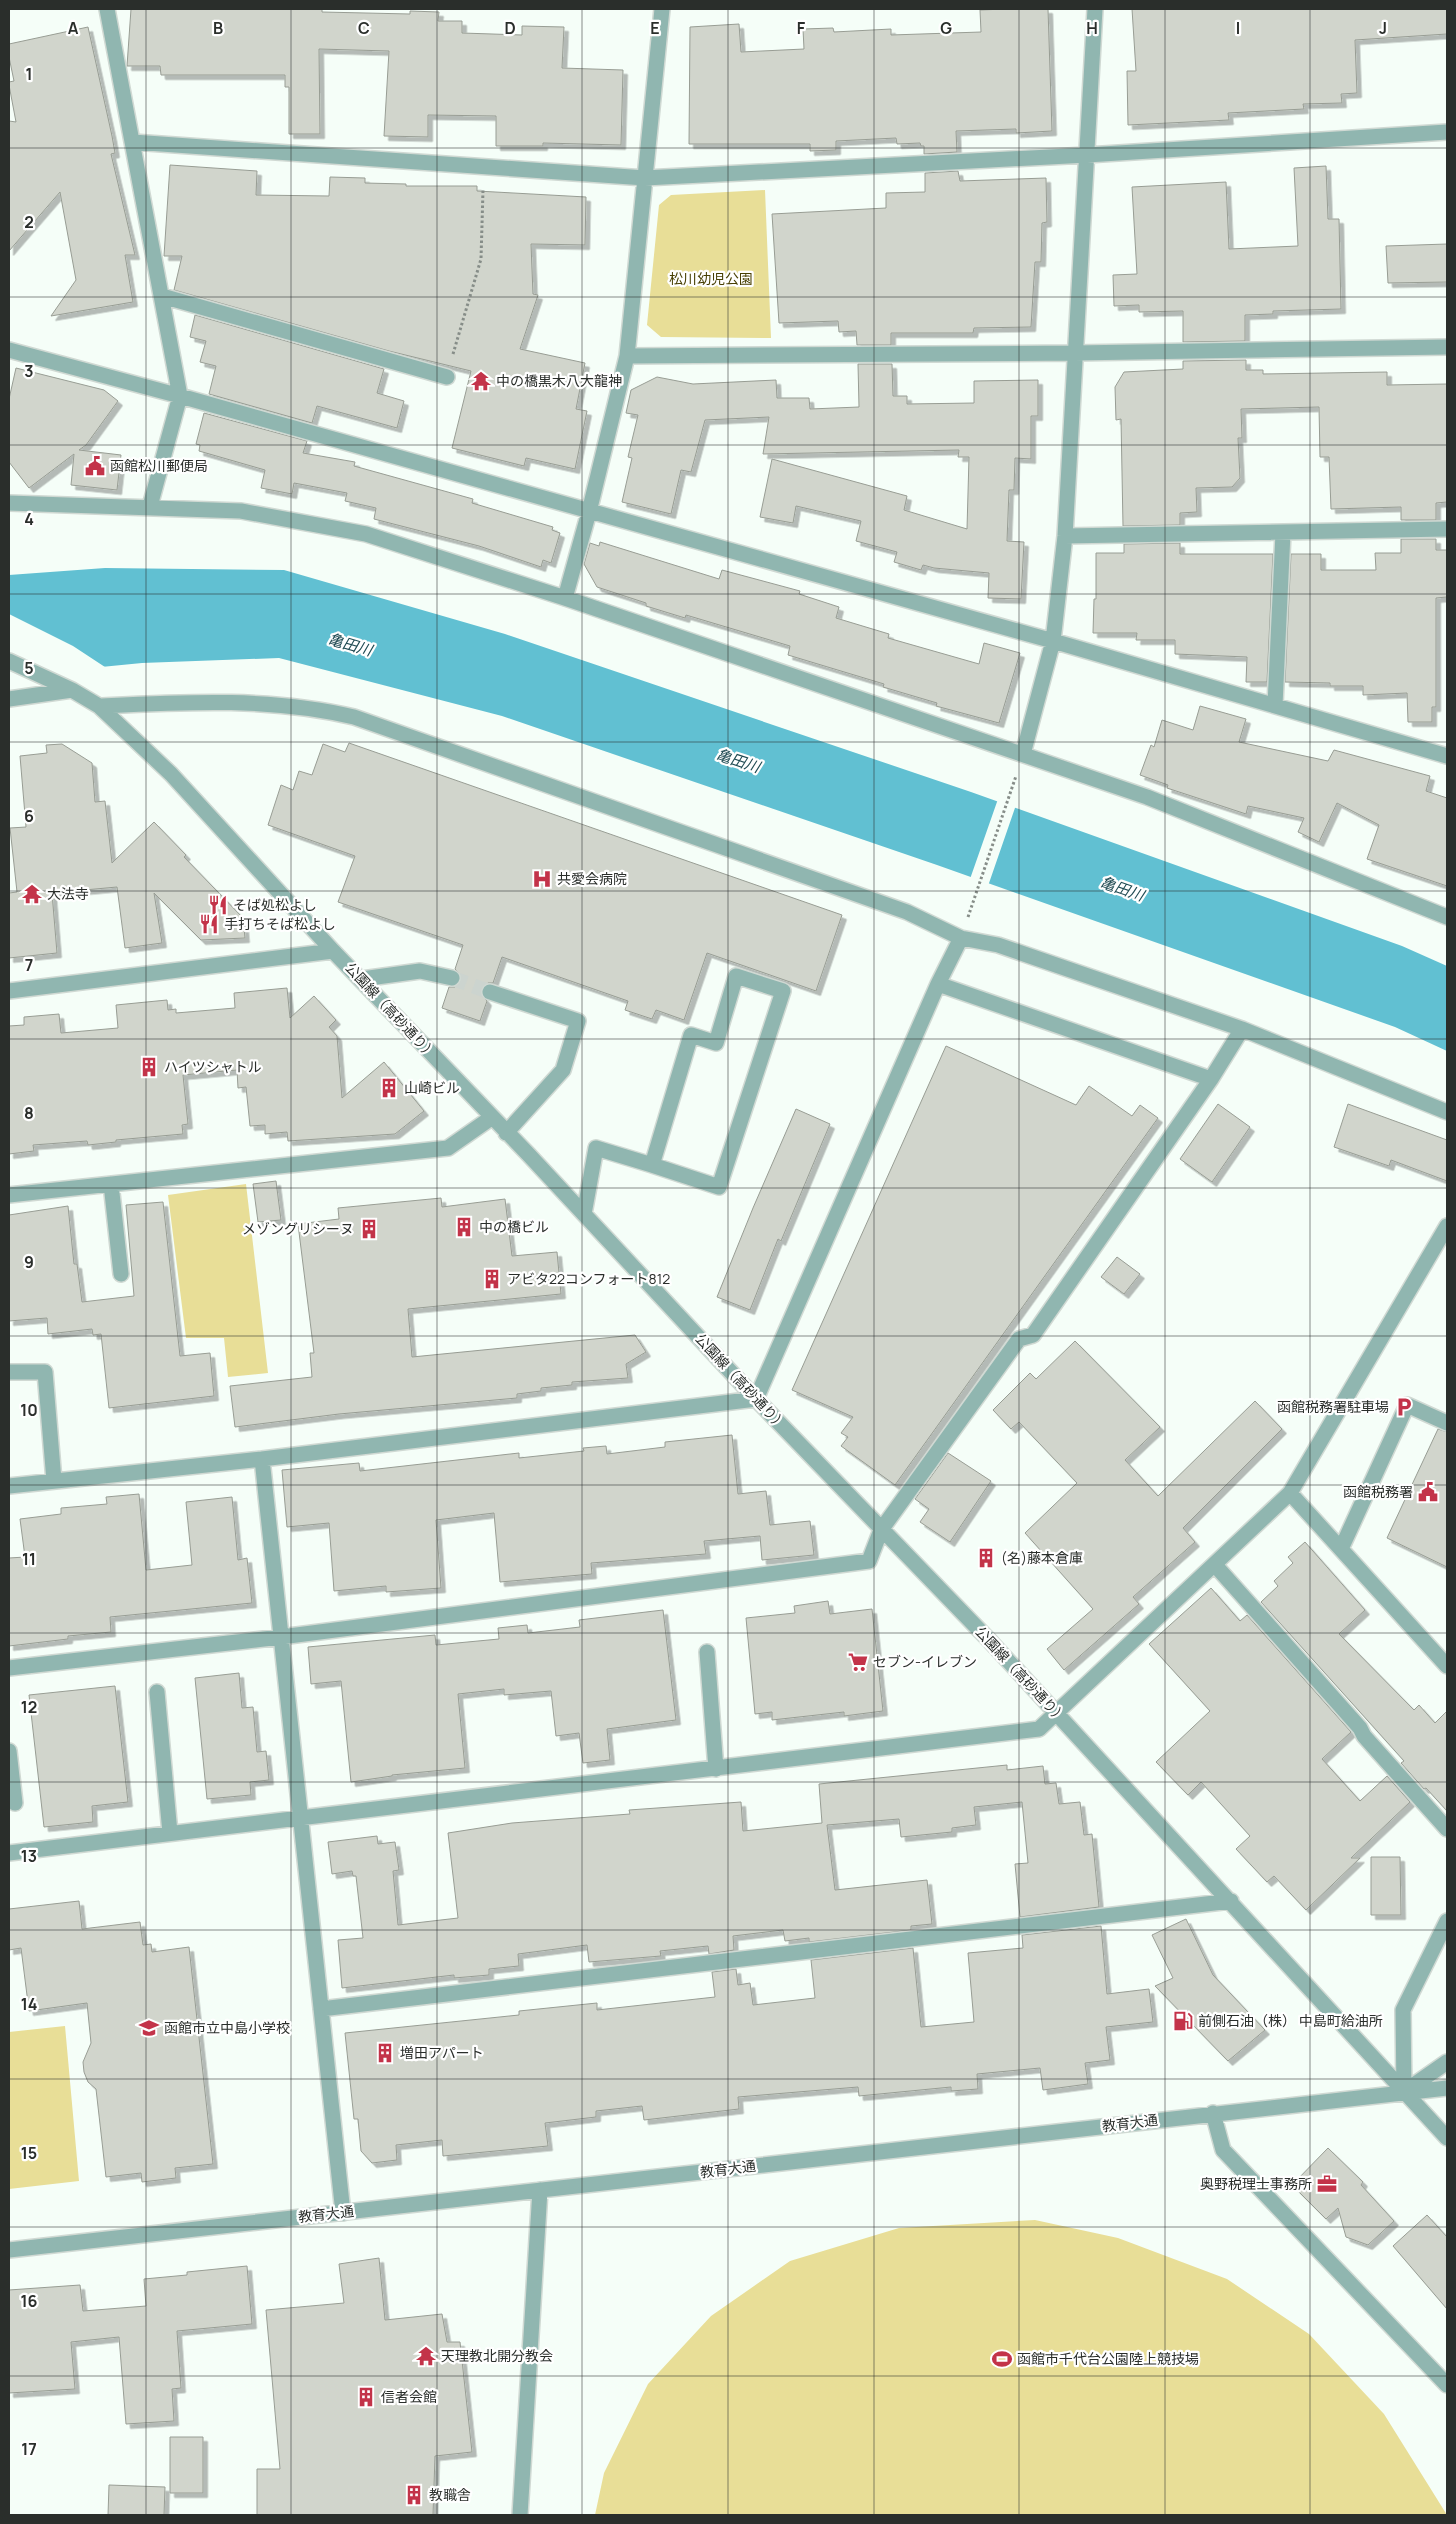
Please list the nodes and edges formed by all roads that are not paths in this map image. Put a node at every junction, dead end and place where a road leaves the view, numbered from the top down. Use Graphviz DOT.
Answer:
graph roads {
  1 [pos="107,9"];
  2 [pos="662,9"];
  3 [pos="1095,9"];
  4 [pos="1447,132"];
  5 [pos="133,142"];
  6 [pos="1087,156"];
  7 [pos="645,178"];
  8 [pos="162,296"];
  9 [pos="1447,347"];
  10 [pos="9,350"];
  11 [pos="1075,353"];
  12 [pos="627,356"];
  13 [pos="447,377"];
  14 [pos="180,396"];
  15 [pos="9,503"];
  16 [pos="150,506"];
  17 [pos="589,512"];
  18 [pos="1447,529"];
  19 [pos="1284,533"];
  20 [pos="1065,536"];
  21 [pos="565,598"];
  22 [pos="1053,641"];
  23 [pos="9,661"];
  24 [pos="72,690"];
  25 [pos="9,699"];
  26 [pos="1275,705"];
  27 [pos="99,706"];
  28 [pos="1023,754"];
  29 [pos="1447,756"];
  30 [pos="1447,917"];
  31 [pos="961,938"];
  32 [pos="333,950"];
  33 [pos="452,978"];
  34 [pos="362,979"];
  35 [pos="938,984"];
  36 [pos="9,991"];
  37 [pos="490,992"];
  38 [pos="1242,1030"];
  39 [pos="1212,1078"];
  40 [pos="1447,1112"];
  41 [pos="491,1118"];
  42 [pos="506,1133"];
  43 [pos="652,1165"];
  44 [pos="111,1184"];
  45 [pos="9,1195"];
  46 [pos="584,1214"];
  47 [pos="1447,1226"];
  48 [pos="121,1274"];
  49 [pos="9,1372"];
  50 [pos="756,1399"];
  51 [pos="1447,1423"];
  52 [pos="262,1459"];
  53 [pos="54,1481"];
  54 [pos="9,1486"];
  55 [pos="1290,1493"];
  56 [pos="881,1530"];
  57 [pos="1341,1549"];
  58 [pos="1214,1565"];
  59 [pos="281,1637"];
  60 [pos="708,1652"];
  61 [pos="1447,1666"];
  62 [pos="9,1668"];
  63 [pos="157,1692"];
  64 [pos="1056,1712"];
  65 [pos="9,1751"];
  66 [pos="716,1769"];
  67 [pos="15,1803"];
  68 [pos="301,1820"];
  69 [pos="1447,1830"];
  70 [pos="170,1833"];
  71 [pos="9,1853"];
  72 [pos="1231,1901"];
  73 [pos="1447,1921"];
  74 [pos="321,2009"];
  75 [pos="1447,2062"];
  76 [pos="1447,2088"];
  77 [pos="1404,2092"];
  78 [pos="1213,2113"];
  79 [pos="1447,2138"];
  80 [pos="540,2190"];
  81 [pos="343,2212"];
  82 [pos="9,2250"];
  83 [pos="1447,2385"];
  84 [pos="520,2515"];
  1 -- 5 [label="street"];
  2 -- 7 [label="street"];
  3 -- 6 [label="street"];
  4 -- 6 [label="street"];
  5 -- 7 [label="street"];
  5 -- 8 [label="street"];
  6 -- 7 [label="street"];
  6 -- 11 [label="street"];
  7 -- 12 [label="street"];
  8 -- 13 [label="street"];
  8 -- 14 [label="street"];
  9 -- 11 [label="street"];
  10 -- 14 [label="street"];
  11 -- 12 [label="street"];
  11 -- 20 [label="street"];
  12 -- 17 [label="street"];
  14 -- 16 [label="street"];
  14 -- 17 [label="street"];
  15 -- 16 [label="street"];
  16 -- 21 [label="street"];
  17 -- 21 [label="street"];
  17 -- 22 [label="street"];
  18 -- 19 [label="street"];
  19 -- 20 [label="street"];
  19 -- 26 [label="street"];
  20 -- 22 [label="street"];
  21 -- 28 [label="street"];
  22 -- 26 [label="street"];
  22 -- 28 [label="street"];
  23 -- 24 [label="street, 公園線（高砂通り）"];
  24 -- 25 [label="street"];
  24 -- 27 [label="street, 公園線（高砂通り）"];
  26 -- 29 [label="street"];
  27 -- 31 [label="street"];
  27 -- 32 [label="street, 公園線（高砂通り）"];
  28 -- 30 [label="street"];
  31 -- 35 [label="street"];
  31 -- 38 [label="street"];
  32 -- 34 [label="street, 公園線（高砂通り）"];
  32 -- 36 [label="street"];
  33 -- 34 [label="street"];
  34 -- 41 [label="street, 公園線（高砂通り）"];
  35 -- 39 [label="street"];
  35 -- 50 [label="street"];
  37 -- 42 [label="street"];
  38 -- 39 [label="street"];
  38 -- 40 [label="street"];
  39 -- 56 [label="street"];
  41 -- 42 [label="street, 公園線（高砂通り）"];
  41 -- 44 [label="street"];
  42 -- 46 [label="street, 公園線（高砂通り）"];
  43 -- 43 [label="street"];
  43 -- 46 [label="street"];
  44 -- 45 [label="street"];
  44 -- 48 [label="street"];
  46 -- 50 [label="street, 公園線（高砂通り）"];
  47 -- 55 [label="street"];
  49 -- 53 [label="street"];
  50 -- 52 [label="street"];
  50 -- 56 [label="street, 公園線（高砂通り）"];
  51 -- 57 [label="street"];
  52 -- 53 [label="street"];
  52 -- 59 [label="street"];
  53 -- 54 [label="street"];
  55 -- 57 [label="street"];
  55 -- 58 [label="street"];
  56 -- 59 [label="street"];
  56 -- 64 [label="street, 公園線（高砂通り）"];
  57 -- 61 [label="street"];
  58 -- 64 [label="street"];
  58 -- 69 [label="street"];
  59 -- 62 [label="street"];
  59 -- 68 [label="street"];
  60 -- 66 [label="street"];
  63 -- 70 [label="street"];
  64 -- 66 [label="street"];
  64 -- 72 [label="street, 公園線（高砂通り）"];
  65 -- 67 [label="street"];
  66 -- 68 [label="street"];
  68 -- 70 [label="street"];
  68 -- 74 [label="street"];
  70 -- 71 [label="street"];
  72 -- 74 [label="street"];
  72 -- 77 [label="street, 公園線（高砂通り）"];
  73 -- 77 [label="street"];
  74 -- 81 [label="street"];
  75 -- 77 [label="street"];
  76 -- 77 [label="street, 教育大通"];
  77 -- 78 [label="street, 教育大通"];
  77 -- 79 [label="street, 公園線（高砂通り）"];
  78 -- 80 [label="street, 教育大通"];
  78 -- 83 [label="street"];
  80 -- 81 [label="street, 教育大通"];
  80 -- 84 [label="street"];
  81 -- 82 [label="street, 教育大通"];
}
